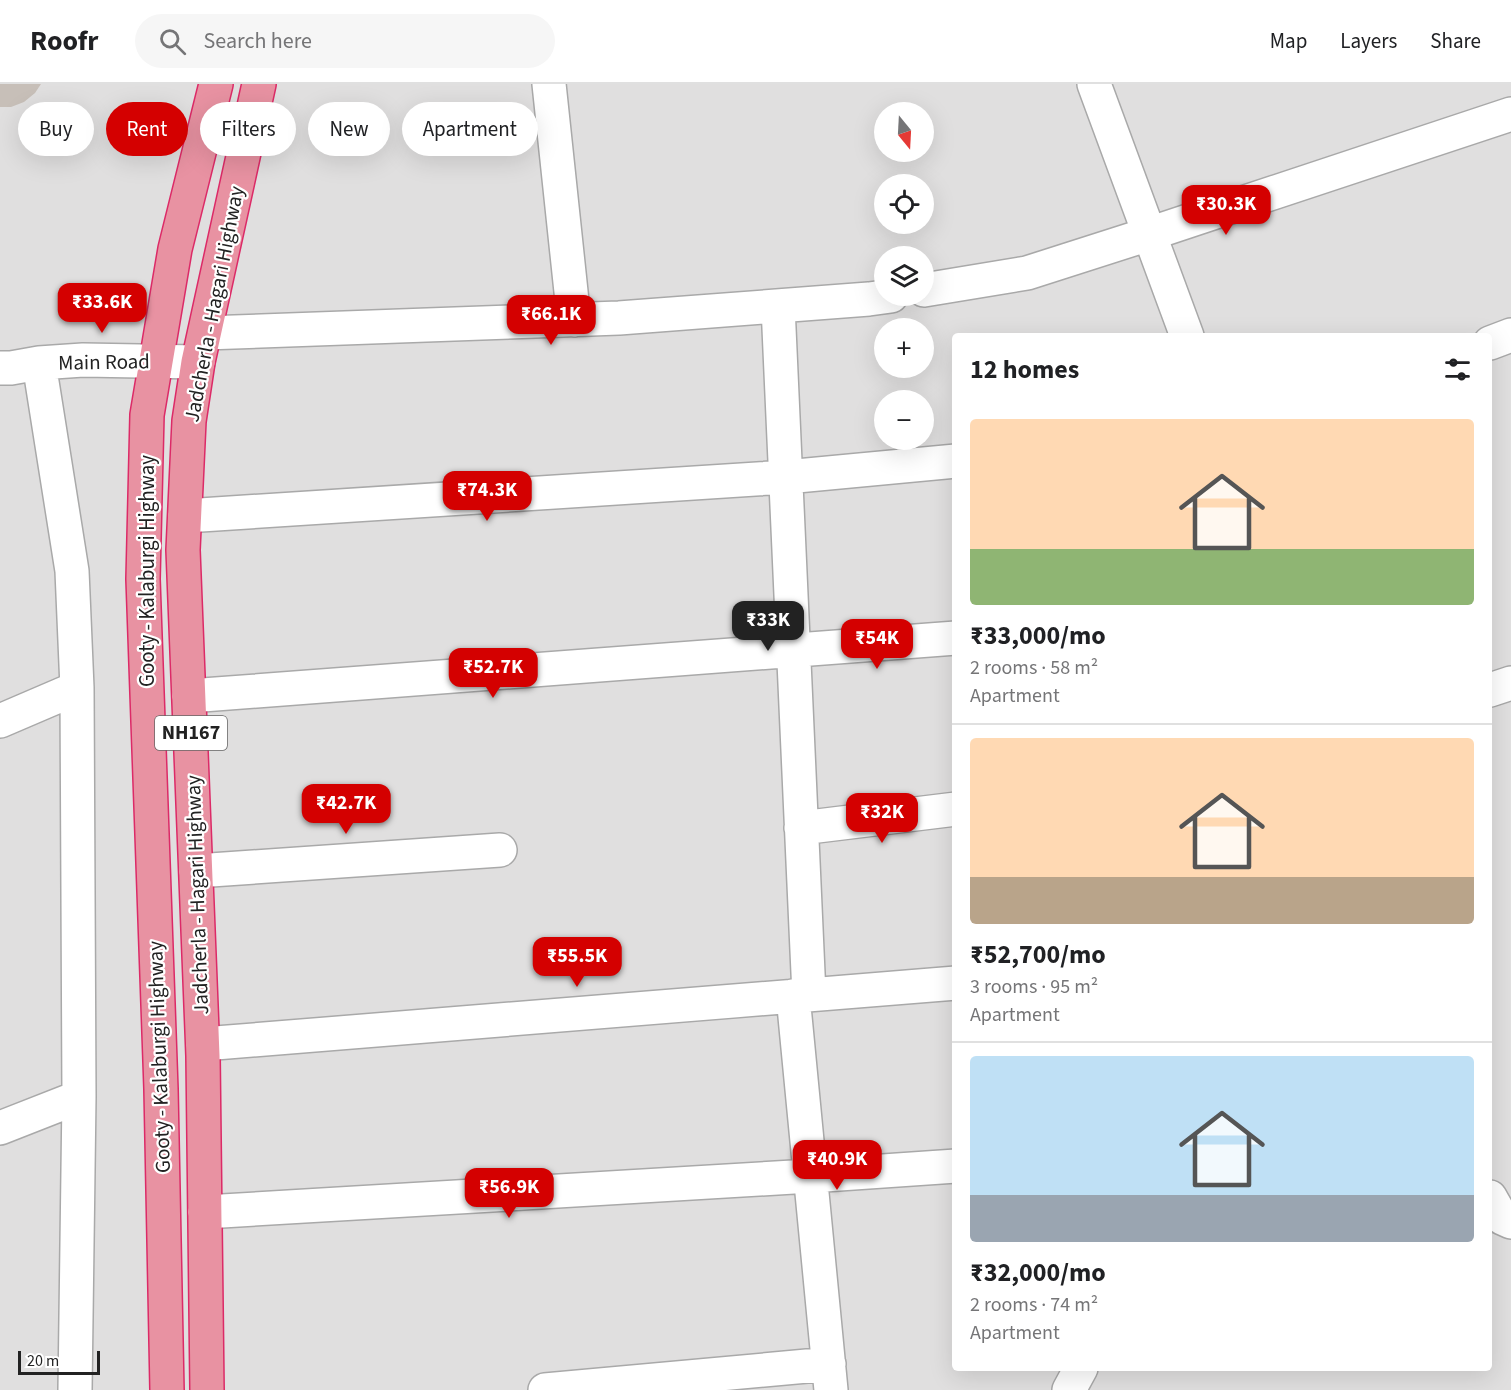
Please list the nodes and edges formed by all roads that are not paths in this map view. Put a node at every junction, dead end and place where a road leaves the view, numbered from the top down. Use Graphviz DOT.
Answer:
graph roads {
  1 [pos="216,84"];
  2 [pos="259,84"];
  3 [pos="549,84"];
  4 [pos="1094,84"];
  5 [pos="1511,114"];
  6 [pos="1149,234"];
  7 [pos="934,288"];
  8 [pos="874,298"];
  9 [pos="778,306"];
  10 [pos="574,320"];
  11 [pos="1186,333"];
  12 [pos="1511,335"];
  13 [pos="1492,342"];
  14 [pos="202,347"];
  15 [pos="157,361"];
  16 [pos="12,368"];
  17 [pos="952,461"];
  18 [pos="786,477"];
  19 [pos="185,516"];
  20 [pos="952,638"];
  21 [pos="794,651"];
  22 [pos="77,688"];
  23 [pos="189,696"];
  24 [pos="0,722"];
  25 [pos="952,809"];
  26 [pos="801,828"];
  27 [pos="500,850"];
  28 [pos="196,871"];
  29 [pos="952,983"];
  30 [pos="801,996"];
  31 [pos="203,1044"];
  32 [pos="80,1097"];
  33 [pos="0,1128"];
  34 [pos="952,1166"];
  35 [pos="810,1176"];
  36 [pos="1492,1200"];
  37 [pos="205,1212"];
  38 [pos="1511,1222"];
  39 [pos="1080,1371"];
  40 [pos="830,1377"];
  41 [pos="75,1390"];
  42 [pos="167,1390"];
  43 [pos="207,1390"];
  44 [pos="545,1390"];
  45 [pos="1070,1390"];
  1 -- 15 [label="highway, Gooty - Kalaburgi Highway / NH167"];
  2 -- 14 [label="highway, Jadcherla - Hagari Highway / NH167"];
  3 -- 10 [label="street"];
  4 -- 6 [label="street"];
  5 -- 6 [label="street"];
  6 -- 7 [label="street"];
  6 -- 11 [label="street"];
  8 -- 9 [label="street, Main Road"];
  9 -- 10 [label="street, Main Road"];
  9 -- 18 [label="street"];
  10 -- 14 [label="street, Main Road"];
  12 -- 13 [label="street"];
  14 -- 15 [label="street, Main Road"];
  14 -- 19 [label="highway, Jadcherla - Hagari Highway / NH167"];
  15 -- 16 [label="street, Main Road"];
  15 -- 42 [label="highway, Gooty - Kalaburgi Highway / NH167"];
  16 -- 22 [label="street"];
  17 -- 18 [label="street"];
  18 -- 19 [label="street"];
  18 -- 21 [label="street"];
  19 -- 23 [label="highway, Jadcherla - Hagari Highway / NH167"];
  20 -- 21 [label="street"];
  21 -- 23 [label="street"];
  21 -- 26 [label="street"];
  22 -- 24 [label="street"];
  22 -- 32 [label="street"];
  23 -- 28 [label="highway, Jadcherla - Hagari Highway / NH167"];
  25 -- 26 [label="street"];
  26 -- 30 [label="street"];
  27 -- 28 [label="street"];
  28 -- 31 [label="highway, Jadcherla - Hagari Highway / NH167"];
  29 -- 30 [label="street"];
  30 -- 31 [label="street"];
  30 -- 35 [label="street"];
  31 -- 37 [label="highway, Jadcherla - Hagari Highway / NH167"];
  32 -- 33 [label="street"];
  32 -- 41 [label="street"];
  34 -- 35 [label="street"];
  35 -- 37 [label="street"];
  35 -- 40 [label="street"];
  36 -- 38 [label="street"];
  37 -- 43 [label="highway, Jadcherla - Hagari Highway / NH167"];
  39 -- 45 [label="street"];
  40 -- 44 [label="street"];
}
